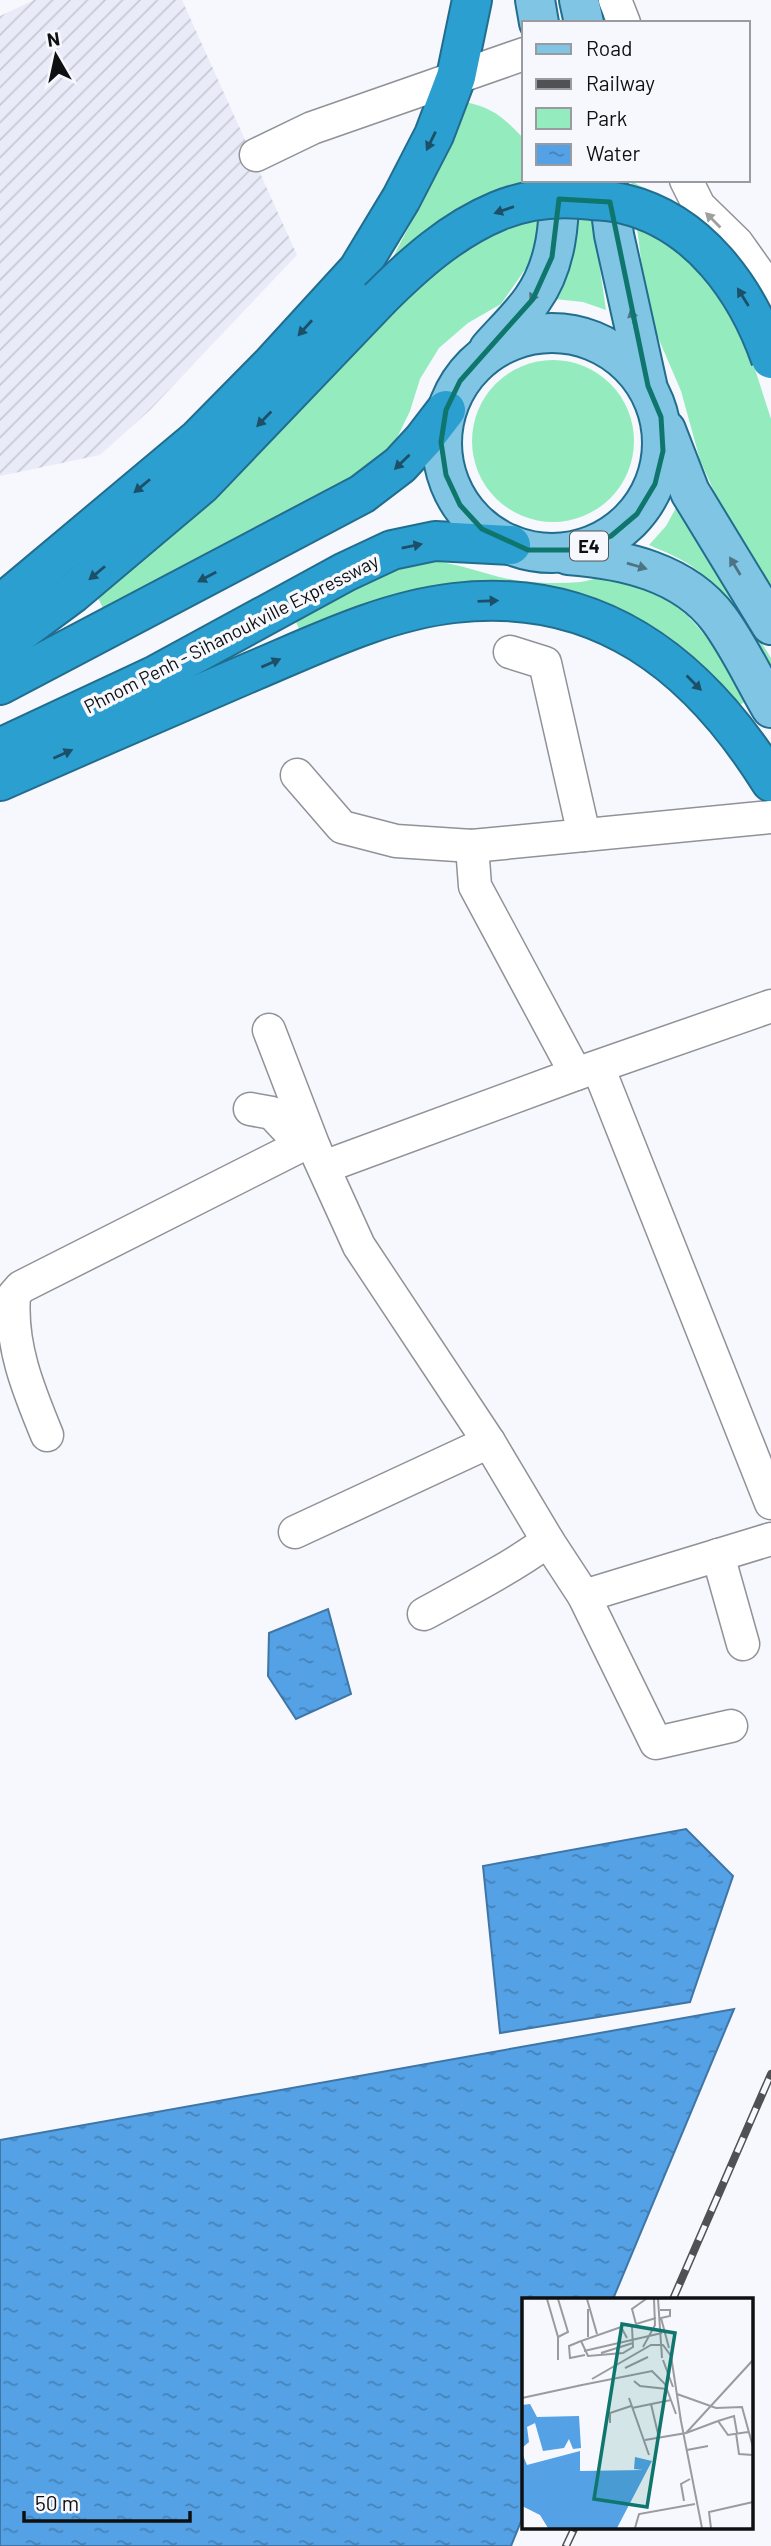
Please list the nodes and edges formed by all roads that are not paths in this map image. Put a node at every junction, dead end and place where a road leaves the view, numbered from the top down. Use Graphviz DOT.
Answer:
graph roads {
  1 [pos="472,0"];
  2 [pos="535,0"];
  3 [pos="579,0"];
  4 [pos="615,0"];
  5 [pos="540,21"];
  6 [pos="584,21"];
  7 [pos="623,21"];
  8 [pos="522,55"];
  9 [pos="456,77"];
  10 [pos="256,155"];
  11 [pos="559,182"];
  12 [pos="607,182"];
  13 [pos="687,182"];
  14 [pos="771,291"];
  15 [pos="482,357"];
  16 [pos="771,359"];
  17 [pos="654,401"];
  18 [pos="446,410"];
  19 [pos="528,549"];
  20 [pos="0,605"];
  21 [pos="771,625"];
  22 [pos="0,646"];
  23 [pos="510,652"];
  24 [pos="0,685"];
  25 [pos="771,708"];
  26 [pos="0,748"];
  27 [pos="297,775"];
  28 [pos="0,781"];
  29 [pos="771,782"];
  30 [pos="771,817"];
  31 [pos="584,835"];
  32 [pos="472,846"];
  33 [pos="771,1006"];
  34 [pos="269,1030"];
  35 [pos="587,1070"];
  36 [pos="250,1110"];
  37 [pos="313,1153"];
  38 [pos="47,1435"];
  39 [pos="489,1442"];
  40 [pos="771,1503"];
  41 [pos="295,1532"];
  42 [pos="771,1539"];
  43 [pos="548,1541"];
  44 [pos="718,1555"];
  45 [pos="584,1596"];
  46 [pos="424,1614"];
  47 [pos="743,1644"];
  48 [pos="731,1726"];
  1 -- 9 [label="highway"];
  2 -- 5 [label="main road"];
  3 -- 6 [label="main road"];
  4 -- 7 [label="street"];
  8 -- 9 [label="street"];
  9 -- 10 [label="street"];
  9 -- 20 [label="highway, one-way"];
  11 -- 15 [label="main road, one-way"];
  17 -- 12 [label="main road, one-way"];
  14 -- 13 [label="street, one-way"];
  15 -- 17 [label="main road"];
  15 -- 18 [label="main road"];
  16 -- 22 [label="highway, one-way, bridge"];
  17 -- 19 [label="main road, E4"];
  21 -- 17 [label="main road, one-way"];
  18 -- 19 [label="main road"];
  18 -- 24 [label="highway, one-way"];
  19 -- 25 [label="main road, one-way"];
  26 -- 19 [label="highway, Phnom Penh - Sihanoukville Expressway / E4, one-way"];
  23 -- 31 [label="street"];
  27 -- 32 [label="street"];
  28 -- 29 [label="highway, one-way"];
  30 -- 31 [label="street"];
  31 -- 32 [label="street"];
  32 -- 35 [label="street"];
  33 -- 35 [label="street"];
  34 -- 37 [label="street"];
  35 -- 37 [label="street"];
  35 -- 40 [label="street"];
  36 -- 37 [label="street"];
  37 -- 38 [label="street"];
  37 -- 39 [label="street"];
  39 -- 41 [label="street"];
  39 -- 43 [label="street"];
  42 -- 44 [label="street"];
  43 -- 45 [label="street"];
  43 -- 46 [label="street"];
  44 -- 45 [label="street"];
  44 -- 47 [label="street"];
  45 -- 48 [label="street"];
}
